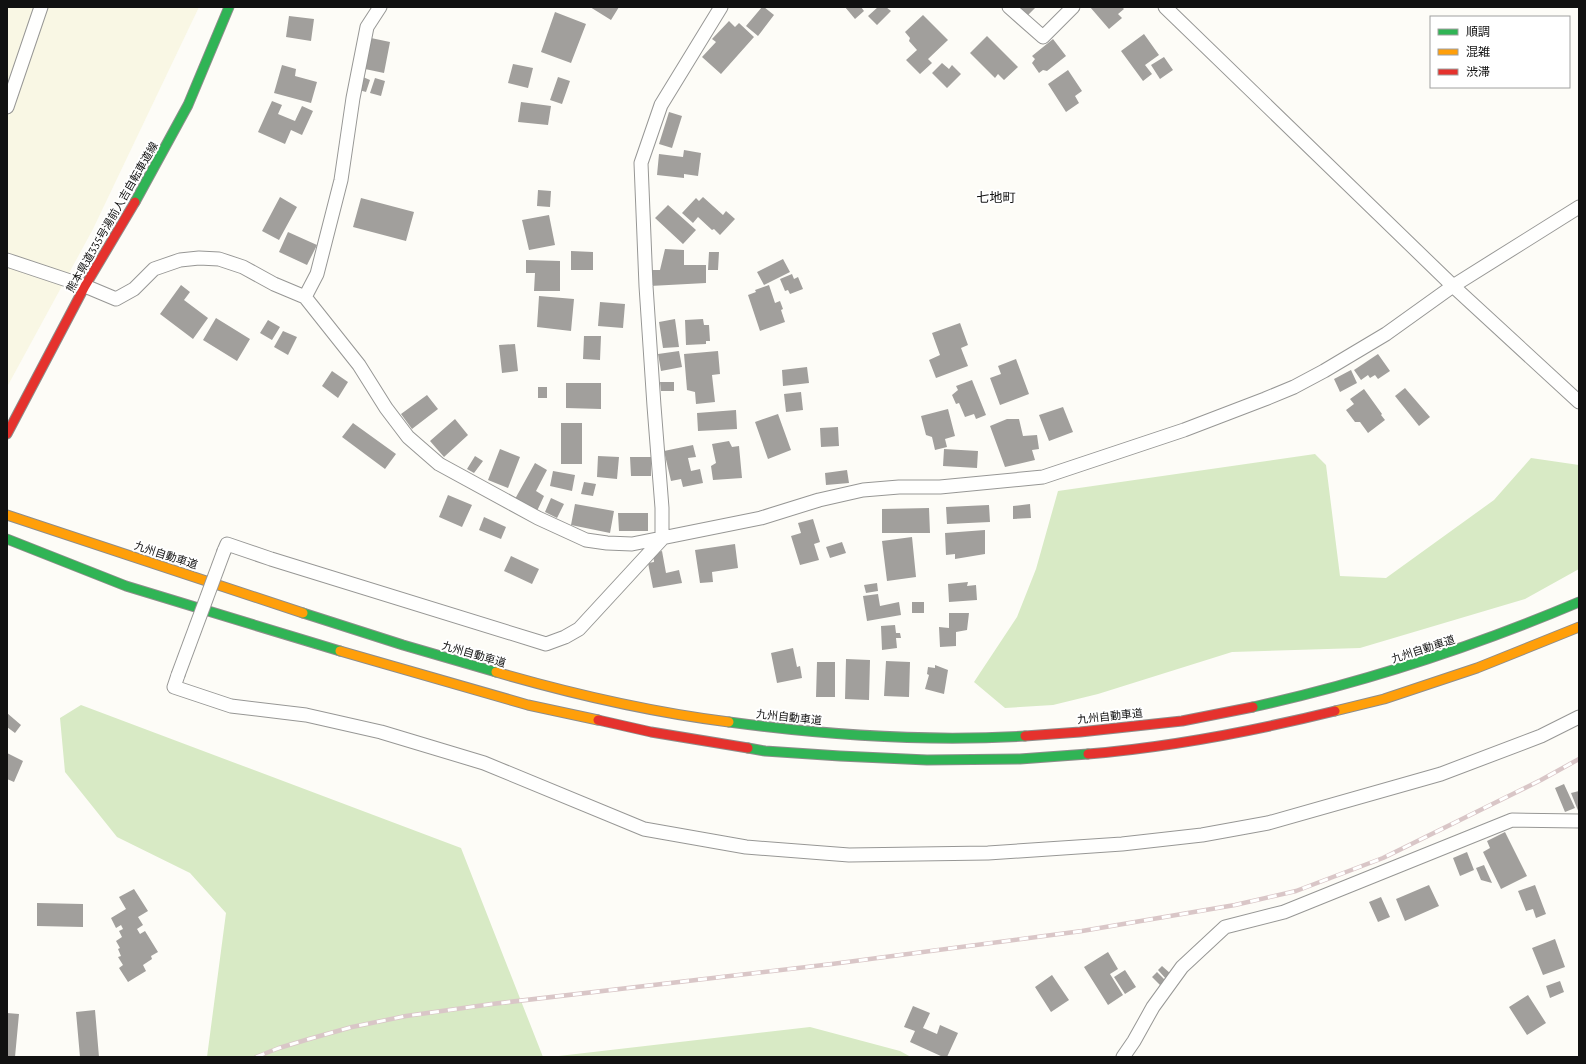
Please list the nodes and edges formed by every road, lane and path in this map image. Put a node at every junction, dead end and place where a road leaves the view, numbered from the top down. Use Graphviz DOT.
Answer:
graph roads {
  1 [pos="41,7"];
  2 [pos="229,7"];
  3 [pos="380,7"];
  4 [pos="721,7"];
  5 [pos="1009,7"];
  6 [pos="1073,7"];
  7 [pos="1166,7"];
  8 [pos="7,107"];
  9 [pos="1579,207"];
  10 [pos="7,260"];
  11 [pos="85,286"];
  12 [pos="1453,286"];
  13 [pos="305,297"];
  14 [pos="1579,402"];
  15 [pos="7,434"];
  16 [pos="7,515"];
  17 [pos="662,538"];
  18 [pos="7,539"];
  19 [pos="1579,602"];
  20 [pos="1579,627"];
  21 [pos="1579,717"];
  22 [pos="1579,822"];
  23 [pos="1123,1057"];
  1 -- 8 [label="street"];
  2 -- 11 [label="main road, 熊本県道335号湯前人吉自転車道線"];
  3 -- 13 [label="street"];
  4 -- 17 [label="street"];
  5 -- 6 [label="street"];
  7 -- 12 [label="street"];
  9 -- 12 [label="street"];
  10 -- 11 [label="street"];
  11 -- 13 [label="street"];
  11 -- 15 [label="main road, 熊本県道335号湯前人吉自転車道線"];
  12 -- 14 [label="street"];
  12 -- 17 [label="street"];
  13 -- 17 [label="street"];
  16 -- 19 [label="main road, 九州自動車道"];
  17 -- 21 [label="street, bridge"];
  18 -- 20 [label="main road"];
  22 -- 23 [label="street"];
}
